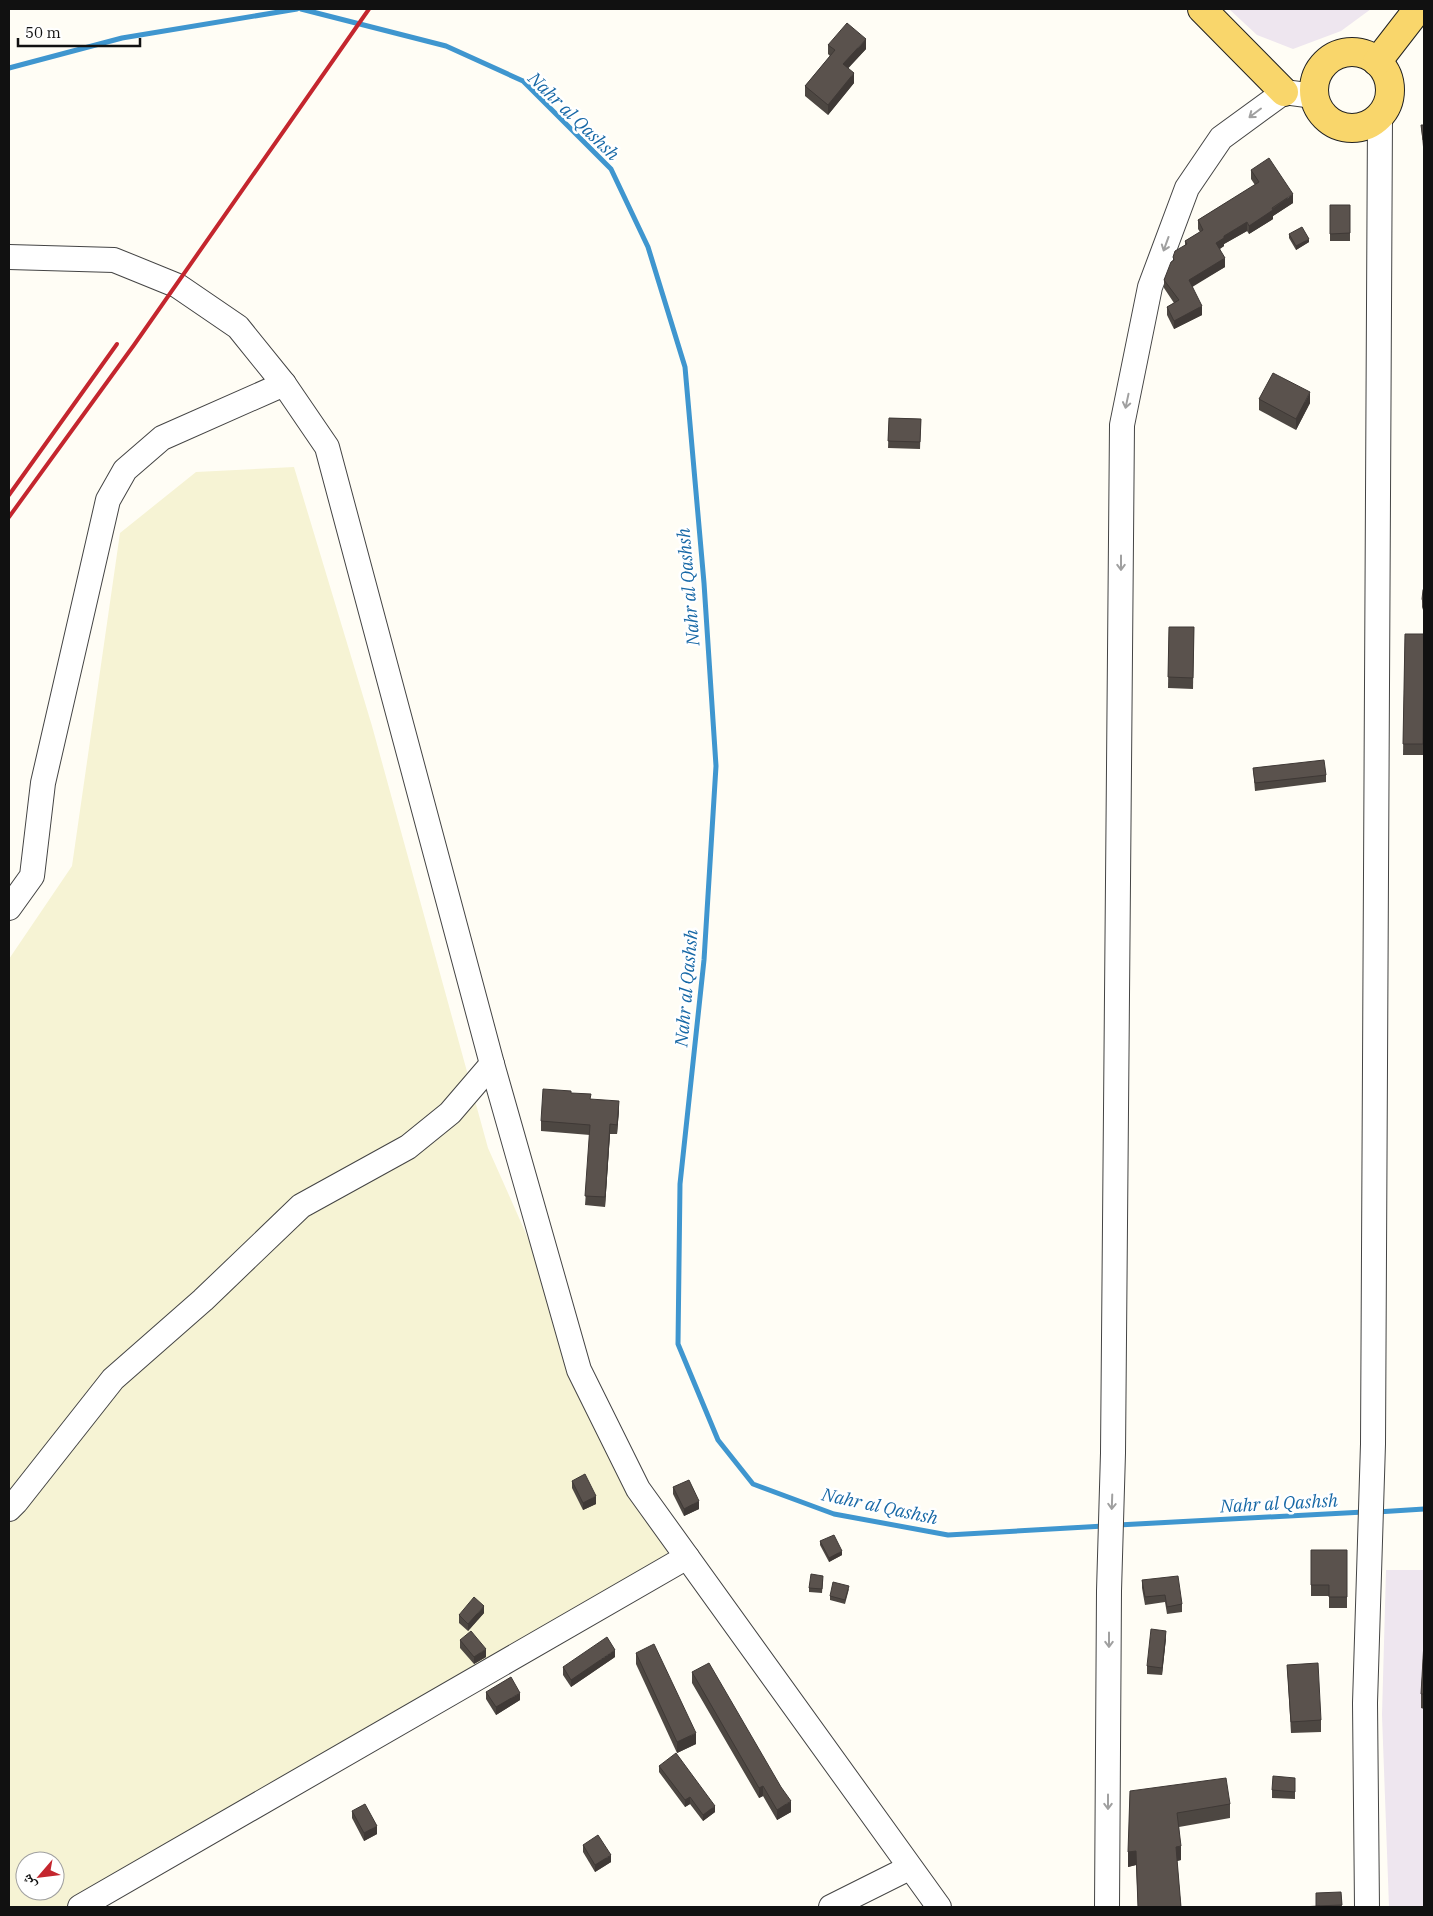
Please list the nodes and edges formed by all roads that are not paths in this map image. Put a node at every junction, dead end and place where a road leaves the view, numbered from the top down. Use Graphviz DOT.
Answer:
graph roads {
  1 [pos="1202,9"];
  2 [pos="1418,9"];
  3 [pos="1377,62"];
  4 [pos="1284,92"];
  5 [pos="1314,96"];
  6 [pos="1380,116"];
  7 [pos="9,257"];
  8 [pos="284,384"];
  9 [pos="9,908"];
  10 [pos="492,1064"];
  11 [pos="9,1509"];
  12 [pos="686,1557"];
  13 [pos="910,1868"];
  14 [pos="80,1907"];
  15 [pos="831,1907"];
  16 [pos="939,1907"];
  17 [pos="1107,1907"];
  18 [pos="1367,1907"];
  1 -- 4 [label="main road"];
  2 -- 3 [label="main road"];
  3 -- 5 [label="main road"];
  3 -- 6 [label="main road"];
  4 -- 5 [label="street"];
  4 -- 17 [label="street, one-way"];
  5 -- 6 [label="main road"];
  6 -- 18 [label="street"];
  7 -- 8 [label="street"];
  8 -- 9 [label="street"];
  8 -- 10 [label="street"];
  10 -- 11 [label="street"];
  10 -- 12 [label="street"];
  12 -- 13 [label="street"];
  12 -- 14 [label="street"];
  13 -- 15 [label="street"];
  13 -- 16 [label="street"];
}
